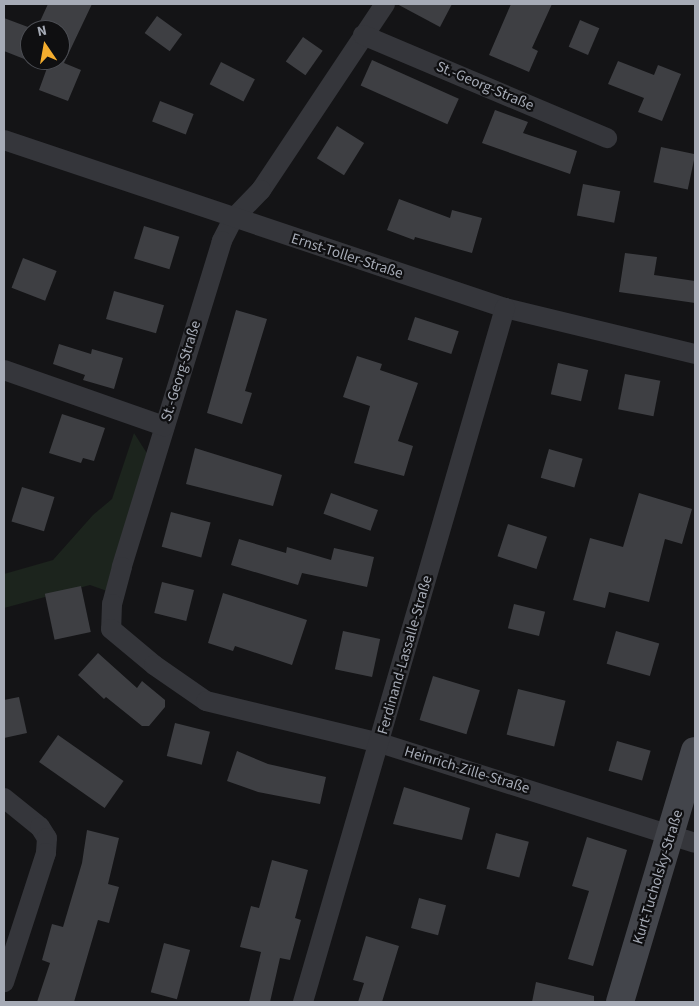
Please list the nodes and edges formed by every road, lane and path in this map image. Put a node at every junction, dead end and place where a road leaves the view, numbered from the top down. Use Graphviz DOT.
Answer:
graph roads {
  1 [pos="385,4"];
  2 [pos="363,35"];
  3 [pos="607,138"];
  4 [pos="4,140"];
  5 [pos="233,218"];
  6 [pos="505,308"];
  7 [pos="695,354"];
  8 [pos="4,370"];
  9 [pos="164,426"];
  10 [pos="206,701"];
  11 [pos="380,743"];
  12 [pos="695,751"];
  13 [pos="4,798"];
  14 [pos="670,834"];
  15 [pos="695,844"];
  16 [pos="4,982"];
  17 [pos="303,1002"];
  18 [pos="620,1002"];
  1 -- 2 [label="street, St.-Georg-Straße"];
  2 -- 3 [label="street, St.-Georg-Straße"];
  2 -- 5 [label="street, St.-Georg-Straße"];
  4 -- 5 [label="street, Ernst-Toller-Straße"];
  5 -- 6 [label="street, Ernst-Toller-Straße"];
  5 -- 9 [label="street, St.-Georg-Straße"];
  6 -- 7 [label="street, Ernst-Toller-Straße"];
  6 -- 11 [label="street, Ferdinand-Lassalle-Straße"];
  8 -- 9 [label="street"];
  9 -- 10 [label="street, St.-Georg-Straße"];
  10 -- 11 [label="street, Heinrich-Zille-Straße"];
  11 -- 14 [label="street, Heinrich-Zille-Straße"];
  11 -- 17 [label="street, Ferdinand-Lassalle-Straße"];
  12 -- 14 [label="main road, Kurt-Tucholsky-Straße"];
  13 -- 16 [label="street"];
  14 -- 15 [label="street, Heinrich-Zille-Straße"];
  14 -- 18 [label="main road, Kurt-Tucholsky-Straße"];
}
